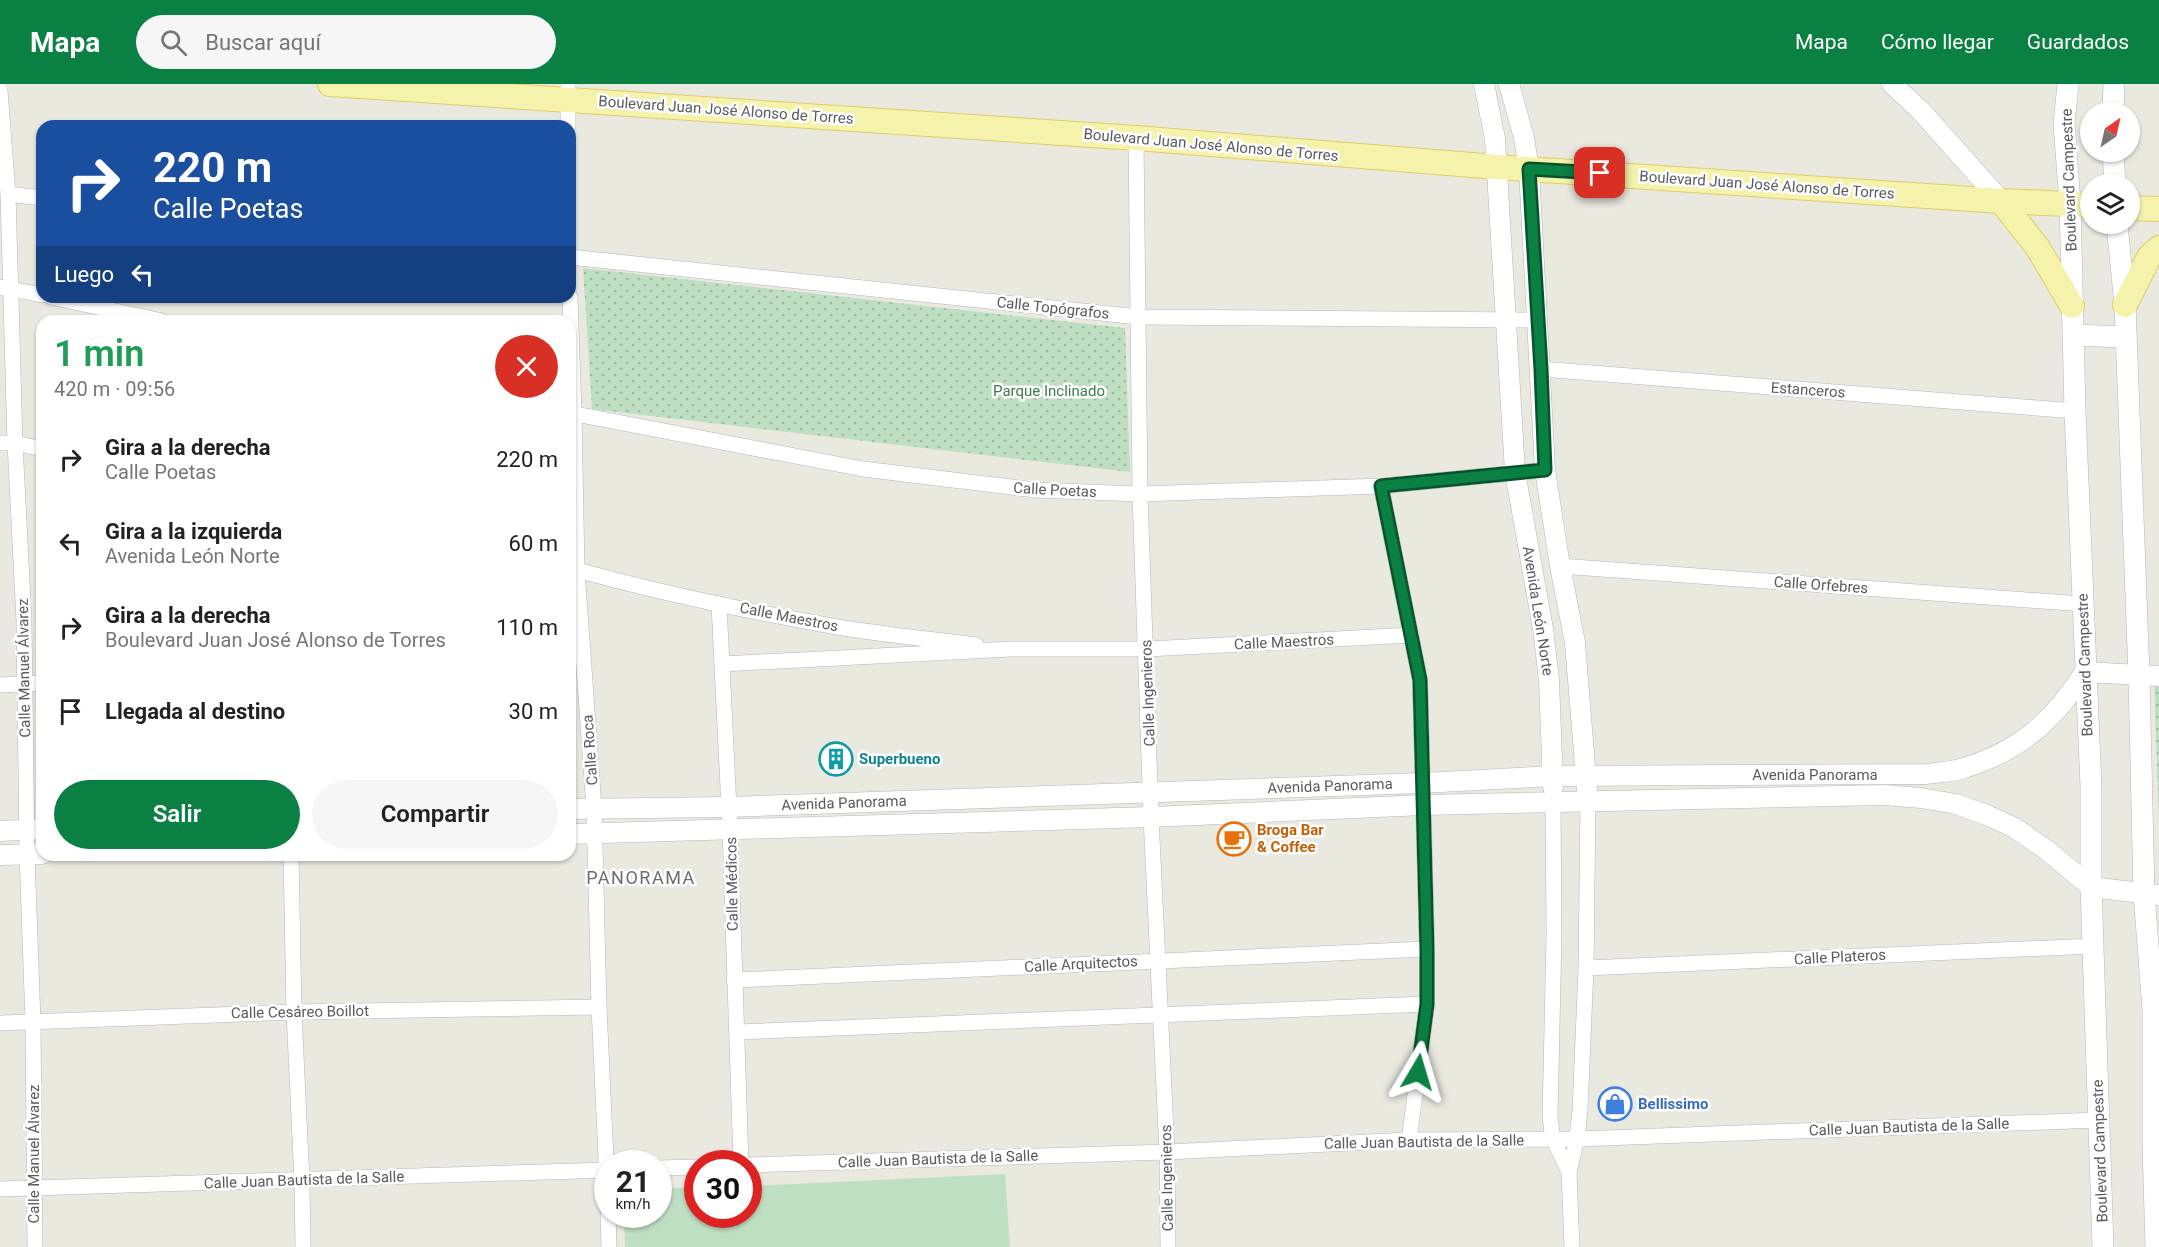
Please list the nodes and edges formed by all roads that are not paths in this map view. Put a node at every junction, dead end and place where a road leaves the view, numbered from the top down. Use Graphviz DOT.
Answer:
graph roads {
  1 [pos="330,84"];
  2 [pos="1484,84"];
  3 [pos="1509,84"];
  4 [pos="1892,84"];
  5 [pos="2068,84"];
  6 [pos="2114,84"];
  7 [pos="0,90"];
  8 [pos="579,92"];
  9 [pos="2113,102"];
  10 [pos="570,120"];
  11 [pos="1136,138"];
  12 [pos="1524,138"];
  13 [pos="1495,140"];
  14 [pos="1497,167"];
  15 [pos="1529,169"];
  16 [pos="8,194"];
  17 [pos="36,197"];
  18 [pos="2080,199"];
  19 [pos="2001,201"];
  20 [pos="2080,204"];
  21 [pos="2140,208"];
  22 [pos="2159,209"];
  23 [pos="2080,215"];
  24 [pos="2118,234"];
  25 [pos="2159,248"];
  26 [pos="576,258"];
  27 [pos="5,288"];
  28 [pos="36,294"];
  29 [pos="79,303"];
  30 [pos="2125,305"];
  31 [pos="2072,306"];
  32 [pos="134,315"];
  33 [pos="1139,317"];
  34 [pos="1505,319"];
  35 [pos="1538,320"];
  36 [pos="2073,335"];
  37 [pos="2126,338"];
  38 [pos="1541,369"];
  39 [pos="2075,411"];
  40 [pos="576,415"];
  41 [pos="7,443"];
  42 [pos="36,448"];
  43 [pos="1545,470"];
  44 [pos="1515,472"];
  45 [pos="1381,486"];
  46 [pos="1140,494"];
  47 [pos="1560,566"];
  48 [pos="576,570"];
  49 [pos="576,603"];
  50 [pos="719,604"];
  51 [pos="2083,604"];
  52 [pos="1412,635"];
  53 [pos="1147,649"];
  54 [pos="1011,650"];
  55 [pos="722,664"];
  56 [pos="2085,672"];
  57 [pos="2149,676"];
  58 [pos="25,683"];
  59 [pos="36,683"];
  60 [pos="0,685"];
  61 [pos="1553,776"];
  62 [pos="1586,776"];
  63 [pos="1422,783"];
  64 [pos="1151,792"];
  65 [pos="1588,801"];
  66 [pos="1553,803"];
  67 [pos="1424,805"];
  68 [pos="729,807"];
  69 [pos="594,808"];
  70 [pos="576,809"];
  71 [pos="1151,817"];
  72 [pos="730,829"];
  73 [pos="34,830"];
  74 [pos="0,831"];
  75 [pos="595,832"];
  76 [pos="576,834"];
  77 [pos="34,854"];
  78 [pos="0,855"];
  79 [pos="291,861"];
  80 [pos="2091,887"];
  81 [pos="2152,894"];
  82 [pos="2094,946"];
  83 [pos="1427,950"];
  84 [pos="1159,961"];
  85 [pos="1586,968"];
  86 [pos="734,980"];
  87 [pos="1427,1004"];
  88 [pos="599,1007"];
  89 [pos="294,1012"];
  90 [pos="1161,1014"];
  91 [pos="33,1022"];
  92 [pos="0,1023"];
  93 [pos="738,1032"];
  94 [pos="2099,1120"];
  95 [pos="1553,1139"];
  96 [pos="1577,1139"];
  97 [pos="1409,1140"];
  98 [pos="606,1150"];
  99 [pos="741,1150"];
  100 [pos="1167,1152"];
  101 [pos="762,1165"];
  102 [pos="594,1170"];
  103 [pos="1569,1172"];
  104 [pos="302,1181"];
  105 [pos="35,1187"];
  106 [pos="0,1189"];
  107 [pos="608,1228"];
  108 [pos="35,1247"];
  109 [pos="303,1247"];
  110 [pos="609,1247"];
  111 [pos="1168,1247"];
  112 [pos="1572,1247"];
  113 [pos="2103,1247"];
  114 [pos="2156,1247"];
  1 -- 8 [label="main road, Boulevard Juan José Alonso de Torres"];
  2 -- 13 [label="street, Avenida León Norte"];
  3 -- 12 [label="street, Avenida León Norte"];
  4 -- 19 [label="street"];
  5 -- 18 [label="main road, Boulevard Campestre"];
  6 -- 9 [label="main road"];
  7 -- 16 [label="street, Calle Manuel Álvarez"];
  8 -- 10 [label="street"];
  8 -- 11 [label="main road, Boulevard Juan José Alonso de Torres"];
  11 -- 14 [label="main road, Boulevard Juan José Alonso de Torres"];
  11 -- 33 [label="street, Calle Ingenieros"];
  12 -- 13 [label="street"];
  12 -- 15 [label="street, Avenida León Norte"];
  13 -- 14 [label="street, Avenida León Norte"];
  14 -- 15 [label="main road, Boulevard Juan José Alonso de Torres"];
  14 -- 34 [label="street, Avenida León Norte"];
  15 -- 19 [label="main road, Boulevard Juan José Alonso de Torres"];
  15 -- 35 [label="street, Avenida León Norte"];
  16 -- 17 [label="street"];
  16 -- 27 [label="street, Calle Manuel Álvarez"];
  19 -- 20 [label="main road, Boulevard Juan José Alonso de Torres"];
  19 -- 31 [label="main road"];
  21 -- 22 [label="main road"];
  23 -- 31 [label="main road, Boulevard Campestre"];
  24 -- 30 [label="main road"];
  25 -- 30 [label="main road"];
  26 -- 33 [label="street, Calle Topógrafos"];
  27 -- 28 [label="street"];
  27 -- 41 [label="street, Calle Manuel Álvarez"];
  29 -- 32 [label="street"];
  30 -- 37 [label="main road"];
  31 -- 36 [label="main road, Boulevard Campestre"];
  33 -- 34 [label="street, Calle Topógrafos"];
  33 -- 46 [label="street, Calle Ingenieros"];
  34 -- 35 [label="street, Calle Topógrafos"];
  34 -- 44 [label="street, Avenida León Norte"];
  35 -- 38 [label="street, Avenida León Norte"];
  36 -- 37 [label="main road"];
  36 -- 39 [label="main road, Boulevard Campestre"];
  37 -- 57 [label="main road"];
  38 -- 39 [label="street, Estanceros"];
  38 -- 43 [label="street, Avenida León Norte"];
  39 -- 51 [label="main road, Boulevard Campestre"];
  40 -- 46 [label="street, Calle Poetas"];
  41 -- 42 [label="street"];
  41 -- 58 [label="street, Calle Manuel Álvarez"];
  43 -- 44 [label="street, Calle Poetas"];
  43 -- 47 [label="street, Avenida León Norte"];
  44 -- 45 [label="street, Calle Poetas"];
  44 -- 61 [label="street, Avenida León Norte"];
  45 -- 46 [label="street, Calle Poetas"];
  45 -- 52 [label="street"];
  46 -- 53 [label="street, Calle Ingenieros"];
  47 -- 51 [label="street, Calle Orfebres"];
  47 -- 62 [label="street, Avenida León Norte"];
  48 -- 50 [label="street, Calle Maestros"];
  49 -- 69 [label="street, Calle Roca"];
  50 -- 54 [label="street, Calle Maestros"];
  50 -- 55 [label="street, Calle Médicos"];
  51 -- 56 [label="main road, Boulevard Campestre"];
  52 -- 53 [label="street, Calle Maestros"];
  52 -- 63 [label="street"];
  53 -- 54 [label="street, Calle Maestros"];
  53 -- 64 [label="street, Calle Ingenieros"];
  54 -- 55 [label="street, Calle Maestros"];
  55 -- 68 [label="street, Calle Médicos"];
  56 -- 57 [label="street"];
  56 -- 62 [label="street, Avenida Panorama"];
  56 -- 80 [label="main road, Boulevard Campestre"];
  57 -- 81 [label="main road"];
  58 -- 59 [label="street"];
  58 -- 60 [label="street"];
  58 -- 73 [label="street, Calle Manuel Álvarez"];
  61 -- 62 [label="street, Avenida Panorama"];
  61 -- 63 [label="street, Avenida Panorama"];
  61 -- 66 [label="street, Avenida León Norte"];
  62 -- 65 [label="street, Avenida León Norte"];
  63 -- 64 [label="street, Avenida Panorama"];
  63 -- 67 [label="street"];
  64 -- 68 [label="street, Avenida Panorama"];
  64 -- 71 [label="street, Calle Ingenieros"];
  65 -- 66 [label="street, Avenida Panorama"];
  65 -- 80 [label="street, Avenida Panorama"];
  65 -- 85 [label="street, Avenida León Norte"];
  66 -- 67 [label="street, Avenida Panorama"];
  66 -- 95 [label="street, Avenida León Norte"];
  67 -- 71 [label="street, Avenida Panorama"];
  67 -- 83 [label="street"];
  68 -- 69 [label="street, Avenida Panorama"];
  68 -- 72 [label="street, Calle Médicos"];
  69 -- 70 [label="street, Avenida Panorama"];
  69 -- 75 [label="street, Calle Roca"];
  71 -- 72 [label="street, Avenida Panorama"];
  71 -- 84 [label="street, Calle Ingenieros"];
  72 -- 75 [label="street, Avenida Panorama"];
  72 -- 86 [label="street, Calle Médicos"];
  73 -- 74 [label="street"];
  73 -- 77 [label="street, Calle Manuel Álvarez"];
  75 -- 76 [label="street, Avenida Panorama"];
  75 -- 88 [label="street, Calle Roca"];
  77 -- 78 [label="street"];
  77 -- 91 [label="street, Calle Manuel Álvarez"];
  79 -- 89 [label="street"];
  80 -- 81 [label="street"];
  80 -- 82 [label="main road, Boulevard Campestre"];
  81 -- 114 [label="main road"];
  82 -- 85 [label="street, Calle Plateros"];
  82 -- 94 [label="main road, Boulevard Campestre"];
  83 -- 84 [label="street, Calle Arquitectos"];
  83 -- 87 [label="street"];
  84 -- 86 [label="street, Calle Arquitectos"];
  84 -- 90 [label="street, Calle Ingenieros"];
  85 -- 96 [label="street, Avenida León Norte"];
  86 -- 93 [label="street, Calle Médicos"];
  87 -- 90 [label="street"];
  87 -- 97 [label="street"];
  88 -- 89 [label="street, Calle Cesáreo Boillot"];
  88 -- 98 [label="street, Calle Roca"];
  89 -- 91 [label="street, Calle Cesáreo Boillot"];
  89 -- 104 [label="street"];
  90 -- 93 [label="street"];
  90 -- 100 [label="street, Calle Ingenieros"];
  91 -- 92 [label="street, Calle Cesáreo Boillot"];
  91 -- 105 [label="street, Calle Manuel Álvarez"];
  93 -- 99 [label="street, Calle Médicos"];
  94 -- 96 [label="street, Calle Juan Bautista de la Salle"];
  94 -- 113 [label="main road, Boulevard Campestre"];
  95 -- 96 [label="street, Calle Juan Bautista de la Salle"];
  95 -- 97 [label="street, Calle Juan Bautista de la Salle"];
  95 -- 103 [label="street, Avenida León Norte"];
  96 -- 103 [label="street, Avenida León Norte"];
  97 -- 100 [label="street, Calle Juan Bautista de la Salle"];
  100 -- 101 [label="street, Calle Juan Bautista de la Salle"];
  100 -- 111 [label="street, Calle Ingenieros"];
  102 -- 104 [label="street, Calle Juan Bautista de la Salle"];
  103 -- 112 [label="street, Avenida León Norte"];
  104 -- 105 [label="street, Calle Juan Bautista de la Salle"];
  104 -- 109 [label="street"];
  105 -- 106 [label="street, Calle Juan Bautista de la Salle"];
  105 -- 108 [label="street, Calle Manuel Álvarez"];
  107 -- 110 [label="street"];
}
